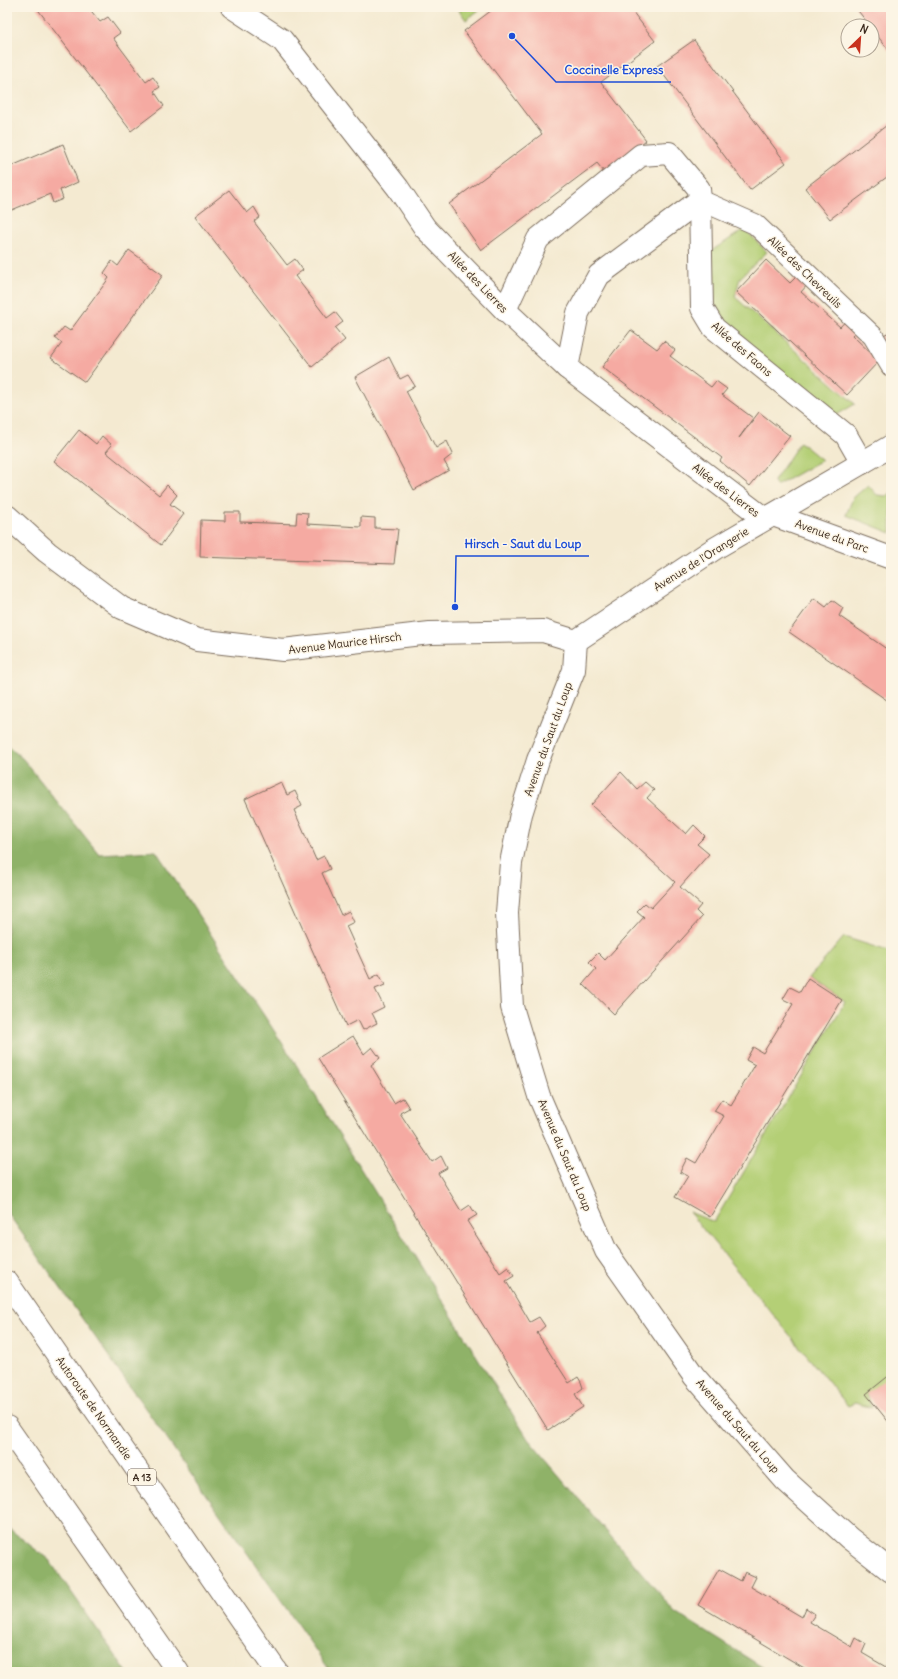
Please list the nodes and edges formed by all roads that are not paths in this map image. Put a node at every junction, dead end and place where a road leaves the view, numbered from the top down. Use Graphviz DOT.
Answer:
graph roads {
  1 [pos="232,7"];
  2 [pos="700,200"];
  3 [pos="505,310"];
  4 [pos="891,366"];
  5 [pos="567,368"];
  6 [pos="891,446"];
  7 [pos="862,463"];
  8 [pos="7,516"];
  9 [pos="769,517"];
  10 [pos="891,558"];
  11 [pos="576,640"];
  12 [pos="7,1282"];
  13 [pos="7,1427"];
  14 [pos="891,1571"];
  15 [pos="178,1672"];
  16 [pos="277,1672"];
  1 -- 3 [label="main road, Allée des Lierres"];
  2 -- 3 [label="main road, Allée des Faons"];
  2 -- 4 [label="street, Allée des Chevreuils"];
  2 -- 5 [label="main road"];
  2 -- 7 [label="main road, Allée des Faons"];
  3 -- 5 [label="main road, Allée des Lierres"];
  5 -- 9 [label="main road, Allée des Lierres"];
  6 -- 7 [label="main road, Avenue de l'Orangerie"];
  7 -- 9 [label="main road, Avenue de l'Orangerie"];
  8 -- 11 [label="main road, Avenue Maurice Hirsch"];
  9 -- 10 [label="main road, Avenue du Parc"];
  9 -- 11 [label="main road, Avenue de l'Orangerie"];
  11 -- 14 [label="main road, Avenue du Saut du Loup"];
  12 -- 16 [label="main road, Autoroute de Normandie / A 13"];
  13 -- 15 [label="main road"];
}
